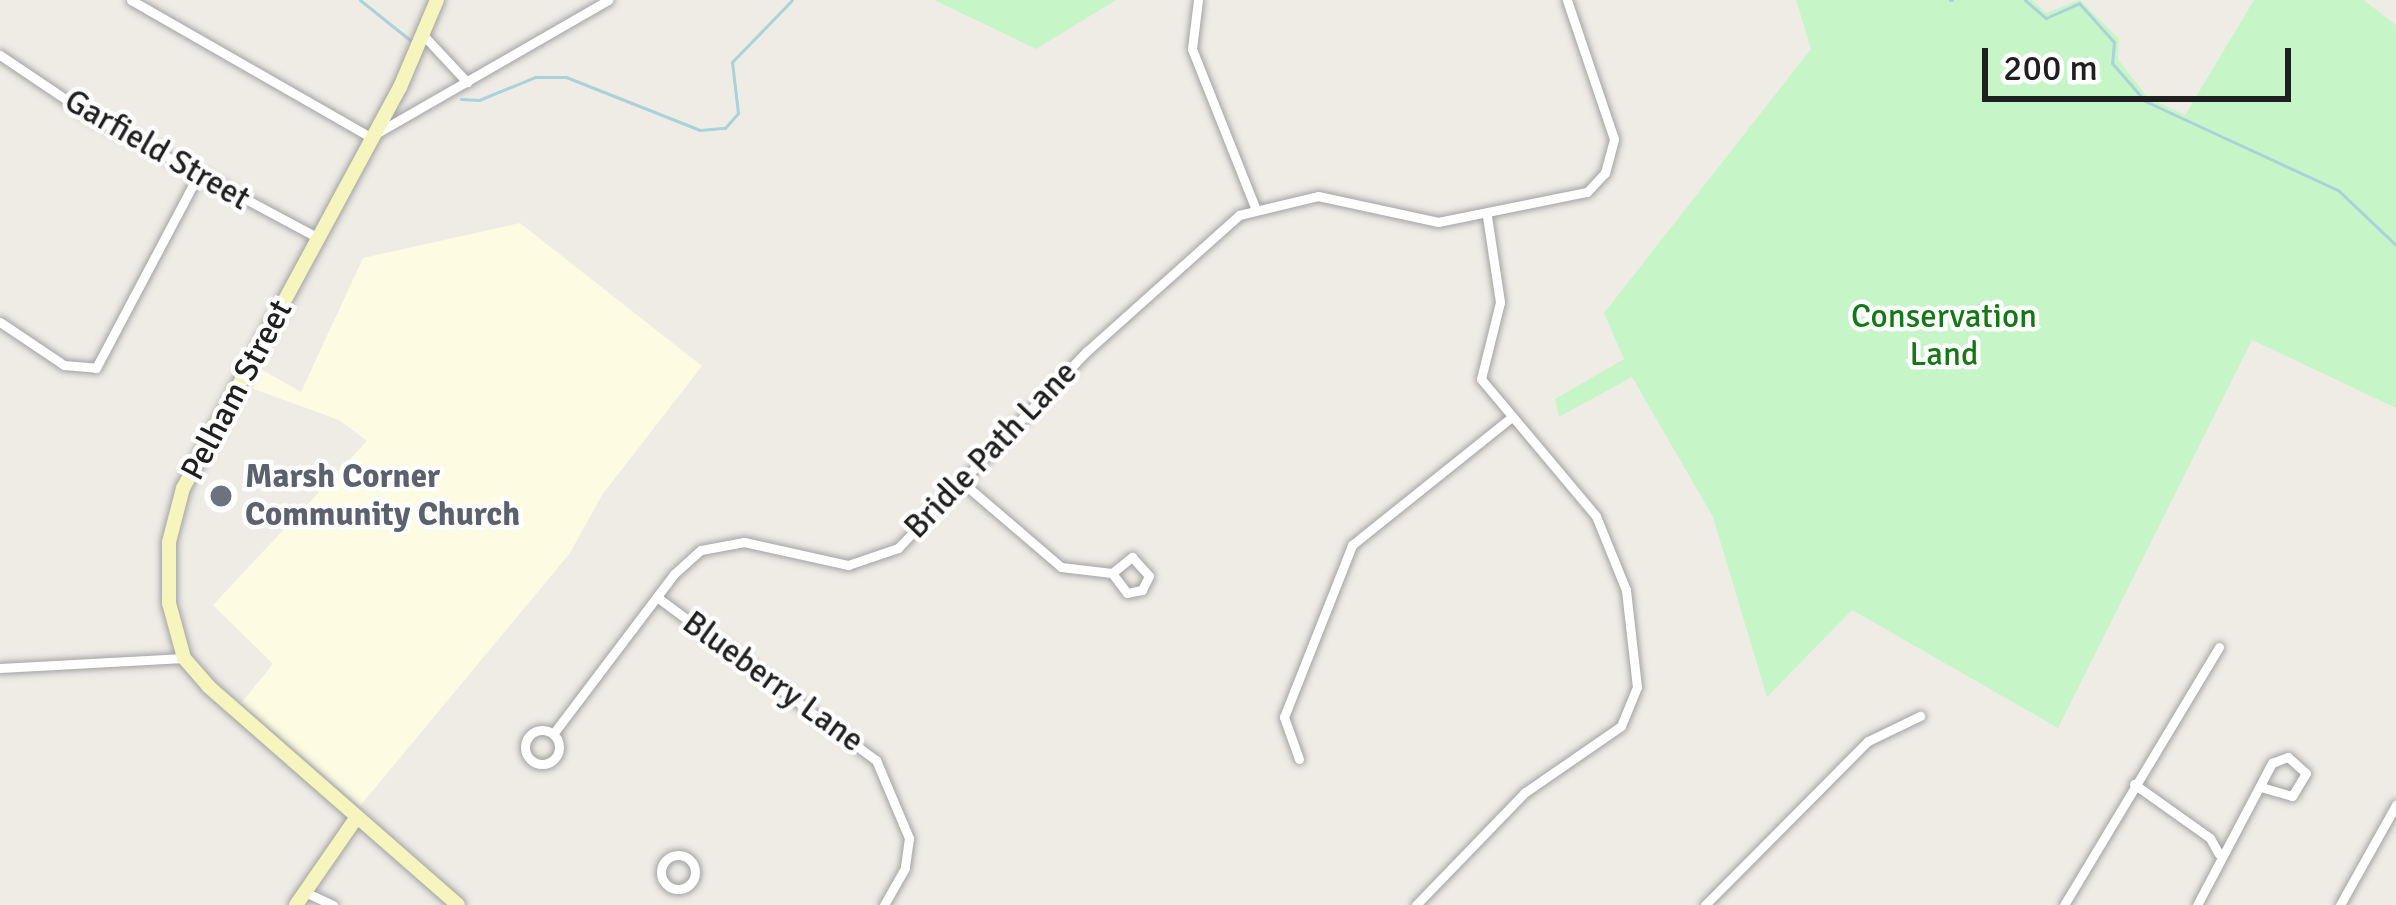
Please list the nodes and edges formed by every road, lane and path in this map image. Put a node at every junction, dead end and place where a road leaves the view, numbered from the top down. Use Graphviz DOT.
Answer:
graph roads {
  1 [pos="131,0"];
  2 [pos="437,0"];
  3 [pos="608,0"];
  4 [pos="1198,0"];
  5 [pos="1567,0"];
  6 [pos="425,37"];
  7 [pos="0,55"];
  8 [pos="467,82"];
  9 [pos="370,137"];
  10 [pos="197,177"];
  11 [pos="1255,207"];
  12 [pos="1487,216"];
  13 [pos="318,238"];
  14 [pos="0,322"];
  15 [pos="1509,418"];
  16 [pos="963,483"];
  17 [pos="1112,573"];
  18 [pos="657,597"];
  19 [pos="2219,647"];
  20 [pos="184,658"];
  21 [pos="0,668"];
  22 [pos="1920,716"];
  23 [pos="553,734"];
  24 [pos="1299,759"];
  25 [pos="2134,784"];
  26 [pos="2261,787"];
  27 [pos="2396,806"];
  28 [pos="357,817"];
  29 [pos="2219,854"];
  30 [pos="678,889"];
  31 [pos="300,898"];
  32 [pos="333,905"];
  33 [pos="458,905"];
  34 [pos="678,905"];
  35 [pos="884,905"];
  36 [pos="1416,905"];
  37 [pos="1705,905"];
  38 [pos="2065,905"];
  39 [pos="2197,905"];
  40 [pos="2340,905"];
  1 -- 9 [label="street"];
  2 -- 6 [label="street, Pelham Street"];
  3 -- 8 [label="street"];
  4 -- 11 [label="street"];
  5 -- 12 [label="street, Bridle Path Lane"];
  6 -- 8 [label="street"];
  6 -- 9 [label="street, Pelham Street"];
  7 -- 10 [label="street, Garfield Street"];
  8 -- 9 [label="street"];
  9 -- 13 [label="street, Pelham Street"];
  10 -- 13 [label="street, Garfield Street"];
  10 -- 14 [label="street"];
  11 -- 12 [label="street, Bridle Path Lane"];
  11 -- 16 [label="street, Bridle Path Lane"];
  12 -- 15 [label="street"];
  13 -- 20 [label="street, Pelham Street"];
  15 -- 24 [label="street"];
  15 -- 36 [label="street"];
  16 -- 17 [label="street"];
  16 -- 18 [label="street, Bridle Path Lane"];
  17 -- 17 [label="street"];
  18 -- 23 [label="street, Bridle Path Lane"];
  18 -- 35 [label="street, Blueberry Lane"];
  19 -- 25 [label="street"];
  20 -- 21 [label="street"];
  20 -- 28 [label="street"];
  22 -- 37 [label="street"];
  25 -- 29 [label="street"];
  25 -- 38 [label="street"];
  26 -- 26 [label="street"];
  26 -- 29 [label="street"];
  27 -- 40 [label="street"];
  28 -- 31 [label="street"];
  28 -- 33 [label="street"];
  29 -- 39 [label="street"];
  30 -- 34 [label="street"];
  31 -- 32 [label="street"];
}
